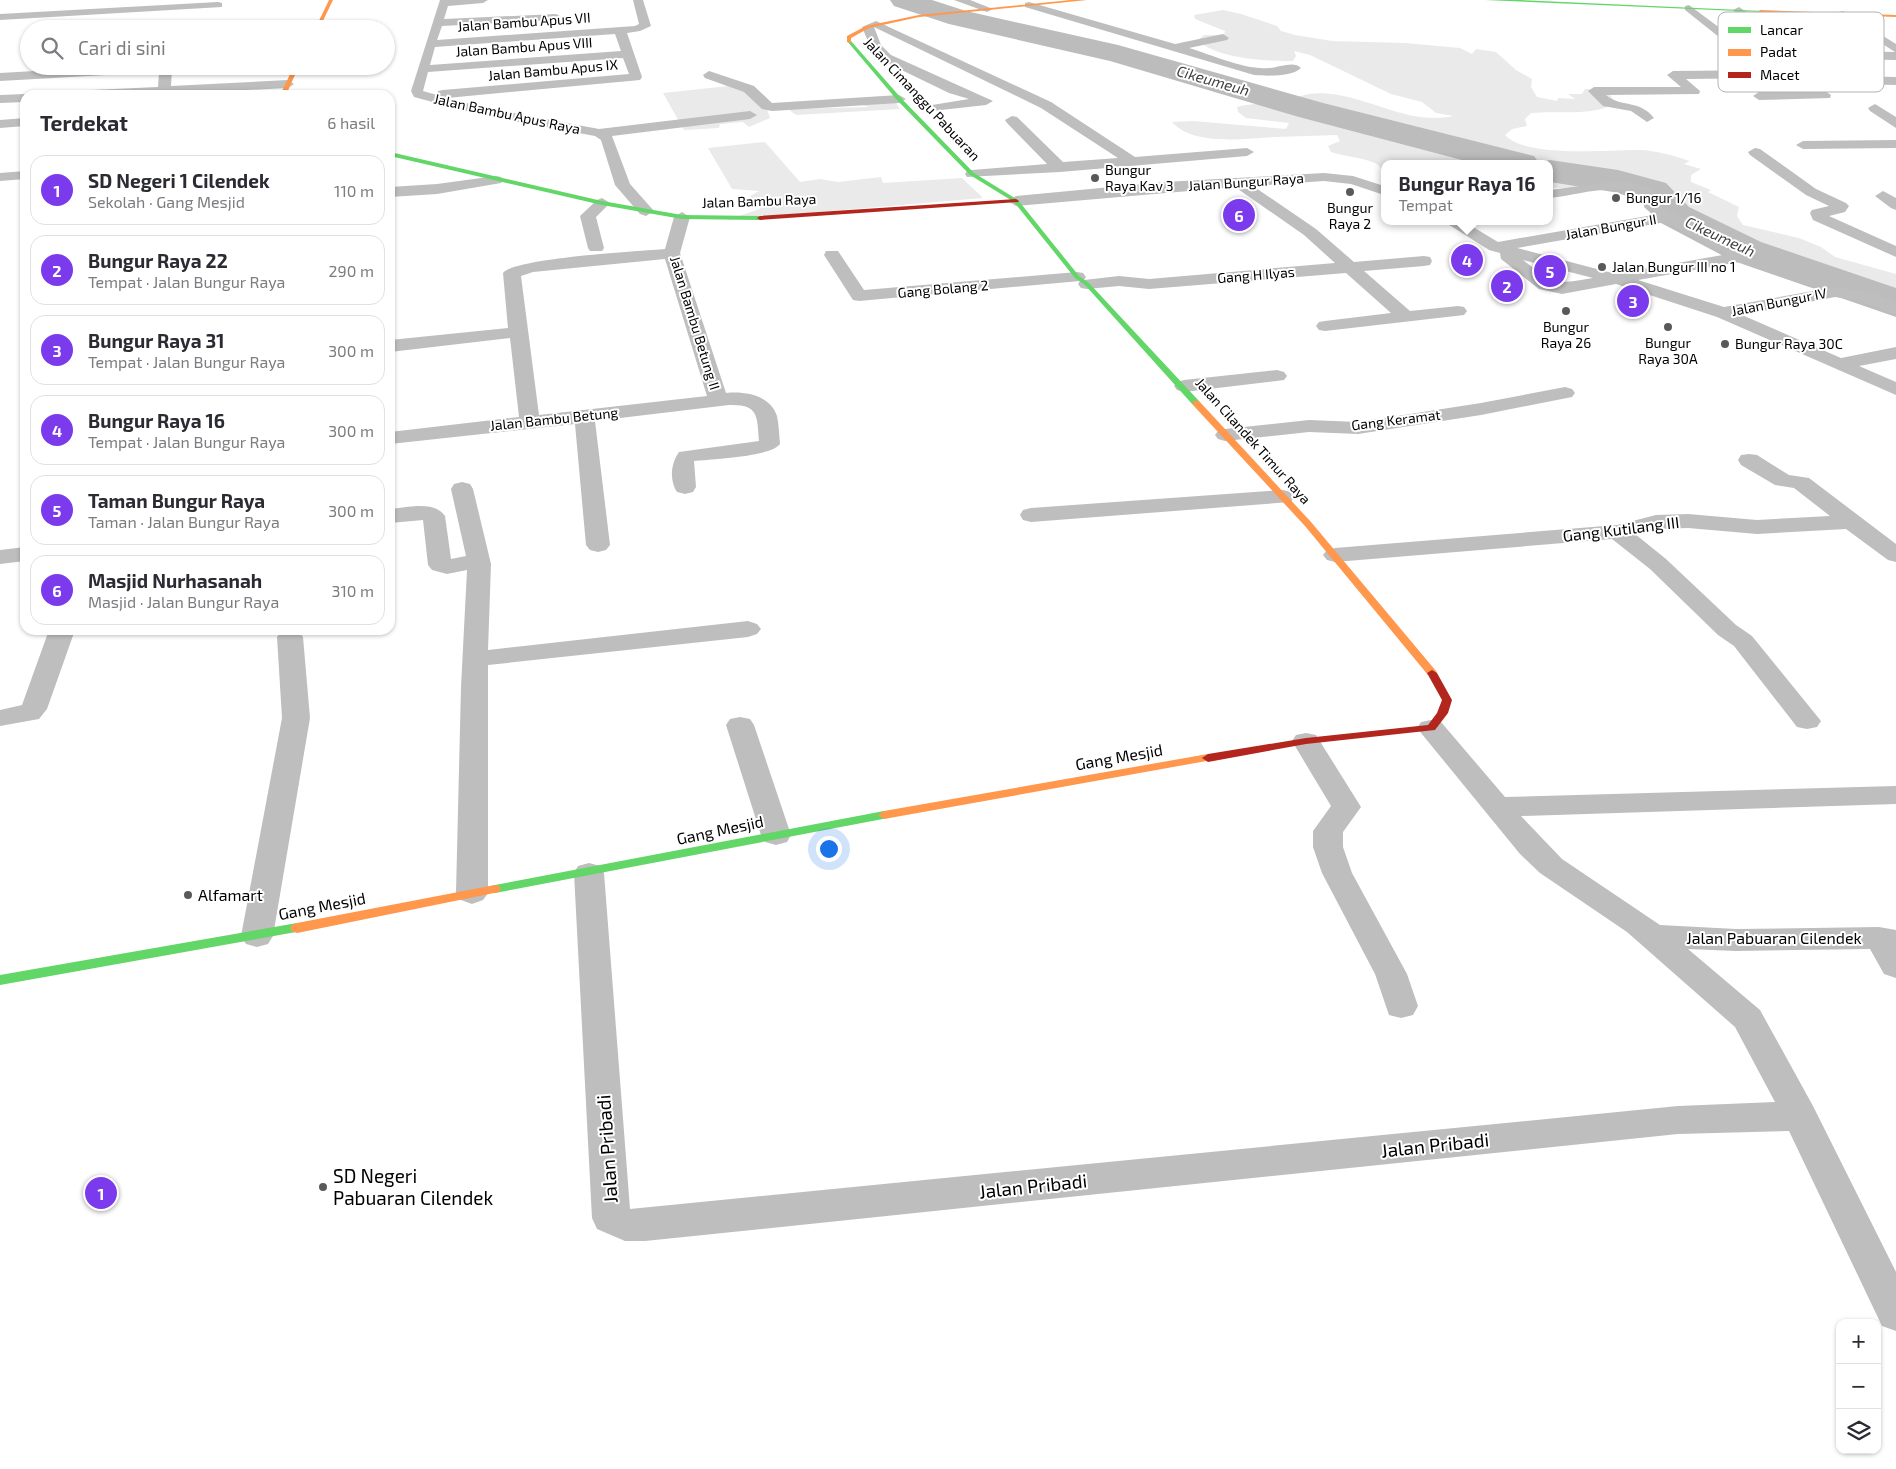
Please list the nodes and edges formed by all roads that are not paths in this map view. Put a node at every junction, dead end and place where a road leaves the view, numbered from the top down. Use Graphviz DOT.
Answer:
graph roads {
  1 [pos="332,0"];
  2 [pos="483,0"];
  3 [pos="638,0"];
  4 [pos="959,0"];
  5 [pos="1085,0"];
  6 [pos="1487,0"];
  7 [pos="444,1"];
  8 [pos="219,2"];
  9 [pos="1029,5"];
  10 [pos="1689,8"];
  11 [pos="987,9"];
  12 [pos="1739,10"];
  13 [pos="1742,12"];
  14 [pos="1791,12"];
  15 [pos="209,16"];
  16 [pos="566,16"];
  17 [pos="33,20"];
  18 [pos="322,20"];
  19 [pos="20,21"];
  20 [pos="2,23"];
  21 [pos="438,23"];
  22 [pos="872,26"];
  23 [pos="620,31"];
  24 [pos="1718,31"];
  25 [pos="1223,38"];
  26 [pos="1884,42"];
  27 [pos="430,44"];
  28 [pos="1172,48"];
  29 [pos="1896,50"];
  30 [pos="628,54"];
  31 [pos="1295,68"];
  32 [pos="422,69"];
  33 [pos="1718,74"];
  34 [pos="20,75"];
  35 [pos="165,75"];
  36 [pos="292,75"];
  37 [pos="709,75"];
  38 [pos="0,76"];
  39 [pos="164,89"];
  40 [pos="148,90"];
  41 [pos="285,90"];
  42 [pos="423,95"];
  43 [pos="1835,95"];
  44 [pos="1759,96"];
  45 [pos="20,98"];
  46 [pos="0,99"];
  47 [pos="899,99"];
  48 [pos="1875,99"];
  49 [pos="937,108"];
  50 [pos="750,115"];
  51 [pos="1647,118"];
  52 [pos="1012,120"];
  53 [pos="20,122"];
  54 [pos="538,122"];
  55 [pos="0,124"];
  56 [pos="1896,124"];
  57 [pos="620,130"];
  58 [pos="599,133"];
  59 [pos="1896,144"];
  60 [pos="1803,145"];
  61 [pos="1247,152"];
  62 [pos="1755,152"];
  63 [pos="395,155"];
  64 [pos="1134,162"];
  65 [pos="1060,168"];
  66 [pos="972,174"];
  67 [pos="20,175"];
  68 [pos="0,177"];
  69 [pos="496,180"];
  70 [pos="1239,183"];
  71 [pos="1890,189"];
  72 [pos="1381,190"];
  73 [pos="395,192"];
  74 [pos="1553,194"];
  75 [pos="1016,201"];
  76 [pos="602,203"];
  77 [pos="1896,205"];
  78 [pos="646,211"];
  79 [pos="682,217"];
  80 [pos="1668,217"];
  81 [pos="1458,225"];
  82 [pos="1495,247"];
  83 [pos="596,248"];
  84 [pos="1896,252"];
  85 [pos="672,253"];
  86 [pos="832,255"];
  87 [pos="1424,261"];
  88 [pos="1352,268"];
  89 [pos="1082,280"];
  90 [pos="1619,280"];
  91 [pos="1896,310"];
  92 [pos="1458,311"];
  93 [pos="1724,313"];
  94 [pos="1406,317"];
  95 [pos="1325,326"];
  96 [pos="518,332"];
  97 [pos="395,345"];
  98 [pos="1896,353"];
  99 [pos="1838,364"];
  100 [pos="1277,376"];
  101 [pos="1184,386"];
  102 [pos="1894,386"];
  103 [pos="1565,393"];
  104 [pos="718,399"];
  105 [pos="584,416"];
  106 [pos="530,421"];
  107 [pos="1225,435"];
  108 [pos="395,437"];
  109 [pos="1748,460"];
  110 [pos="685,487"];
  111 [pos="462,489"];
  112 [pos="1283,497"];
  113 [pos="1031,515"];
  114 [pos="395,516"];
  115 [pos="1852,522"];
  116 [pos="1617,532"];
  117 [pos="598,545"];
  118 [pos="20,555"];
  119 [pos="1335,555"];
  120 [pos="1896,555"];
  121 [pos="0,557"];
  122 [pos="478,561"];
  123 [pos="748,629"];
  124 [pos="60,635"];
  125 [pos="290,637"];
  126 [pos="475,659"];
  127 [pos="0,718"];
  128 [pos="1807,720"];
  129 [pos="1436,721"];
  130 [pos="740,725"];
  131 [pos="1306,741"];
  132 [pos="1896,795"];
  133 [pos="1498,807"];
  134 [pos="776,835"];
  135 [pos="589,873"];
  136 [pos="472,892"];
  137 [pos="257,936"];
  138 [pos="1653,936"];
  139 [pos="1888,940"];
  140 [pos="1896,966"];
  141 [pos="0,980"];
  142 [pos="1401,1006"];
  143 [pos="1800,1116"];
  144 [pos="1896,1313"];
  1 -- 18 [label="street"];
  2 -- 7 [label="street"];
  3 -- 23 [label="street, Jalan Bambu Apus VII"];
  4 -- 11 [label="street"];
  5 -- 9 [label="street, Jalan Cimanggu Pabuaran"];
  6 -- 10 [label="street"];
  7 -- 21 [label="street, Jalan Bambu Apus Raya"];
  8 -- 15 [label="street"];
  8 -- 17 [label="street"];
  9 -- 11 [label="street, Jalan Cimanggu Pabuaran"];
  9 -- 28 [label="street"];
  10 -- 12 [label="street"];
  10 -- 24 [label="street"];
  11 -- 22 [label="street, Jalan Cimanggu Pabuaran"];
  12 -- 13 [label="street"];
  12 -- 14 [label="street"];
  16 -- 21 [label="street"];
  19 -- 20 [label="street"];
  21 -- 27 [label="street, Jalan Bambu Apus Raya"];
  22 -- 47 [label="street, Jalan Cimanggu Pabuaran"];
  22 -- 49 [label="street"];
  22 -- 64 [label="street"];
  23 -- 27 [label="street, Jalan Bambu Apus VII"];
  23 -- 30 [label="street, Jalan Bambu Apus IX"];
  25 -- 28 [label="street"];
  26 -- 29 [label="street"];
  27 -- 32 [label="street, Jalan Bambu Apus Raya"];
  28 -- 31 [label="street"];
  30 -- 32 [label="street, Jalan Bambu Apus VIII"];
  30 -- 42 [label="street, Jalan Bambu Apus IX"];
  32 -- 42 [label="street, Jalan Bambu Apus Raya"];
  33 -- 51 [label="street"];
  34 -- 38 [label="street"];
  35 -- 39 [label="street"];
  36 -- 41 [label="street"];
  37 -- 47 [label="street"];
  39 -- 40 [label="street"];
  39 -- 41 [label="street"];
  42 -- 54 [label="street, Jalan Bambu Apus Raya"];
  43 -- 44 [label="street"];
  45 -- 46 [label="street"];
  47 -- 66 [label="street, Jalan Cimanggu Pabuaran"];
  48 -- 56 [label="street"];
  50 -- 57 [label="street"];
  52 -- 65 [label="street"];
  53 -- 55 [label="street"];
  54 -- 57 [label="street"];
  54 -- 58 [label="street, Jalan Bambu Apus Raya"];
  57 -- 58 [label="street"];
  58 -- 78 [label="street, Jalan Bambu Apus Raya"];
  59 -- 60 [label="street"];
  61 -- 64 [label="street"];
  62 -- 84 [label="street"];
  63 -- 69 [label="street, Jalan Bambu Raya"];
  64 -- 65 [label="street"];
  65 -- 66 [label="street"];
  66 -- 75 [label="street, Jalan Cimanggu Pabuaran"];
  67 -- 68 [label="street"];
  69 -- 73 [label="street"];
  69 -- 76 [label="street, Jalan Bambu Raya"];
  70 -- 72 [label="street, Jalan Bungur Raya"];
  70 -- 75 [label="street, Jalan Bungur Raya"];
  70 -- 88 [label="street"];
  71 -- 77 [label="street"];
  74 -- 80 [label="street"];
  75 -- 79 [label="street, Jalan Bambu Raya"];
  75 -- 89 [label="street, Jalan Cilandek Timur Raya"];
  76 -- 78 [label="street, Jalan Bambu Raya"];
  76 -- 83 [label="street"];
  78 -- 79 [label="street, Jalan Bambu Raya"];
  79 -- 85 [label="street, Jalan Bambu Betung II"];
  80 -- 82 [label="street, Jalan Bungur II"];
  80 -- 90 [label="street"];
  81 -- 82 [label="street"];
  82 -- 90 [label="street"];
  82 -- 90 [label="street"];
  85 -- 96 [label="street"];
  85 -- 104 [label="street, Jalan Bambu Betung II"];
  86 -- 89 [label="street, Gang Bolang 2"];
  87 -- 88 [label="street, Gang H Ilyas"];
  88 -- 89 [label="street, Gang H Ilyas"];
  88 -- 94 [label="street"];
  89 -- 101 [label="street, Jalan Cilandek Timur Raya"];
  90 -- 93 [label="street"];
  91 -- 93 [label="street, Jalan Bungur IV"];
  92 -- 94 [label="street"];
  93 -- 99 [label="street"];
  94 -- 95 [label="street"];
  96 -- 97 [label="street"];
  96 -- 106 [label="street"];
  98 -- 99 [label="street"];
  99 -- 102 [label="street"];
  100 -- 101 [label="street"];
  101 -- 107 [label="street, Jalan Cilandek Timur Raya"];
  103 -- 107 [label="street, Gang Keramat"];
  104 -- 105 [label="street, Jalan Bambu Betung"];
  104 -- 110 [label="street, Jalan Bambu Betung"];
  105 -- 106 [label="street, Jalan Bambu Betung"];
  105 -- 117 [label="street"];
  106 -- 108 [label="street, Jalan Bambu Betung"];
  107 -- 112 [label="street, Jalan Cilandek Timur Raya"];
  109 -- 115 [label="street"];
  111 -- 122 [label="street"];
  112 -- 113 [label="street"];
  112 -- 119 [label="street, Jalan Cilandek Timur Raya"];
  114 -- 122 [label="street"];
  115 -- 116 [label="street, Gang Kutilang III"];
  115 -- 120 [label="street"];
  116 -- 119 [label="street, Gang Kutilang III"];
  116 -- 128 [label="street"];
  118 -- 121 [label="street"];
  119 -- 129 [label="street, Jalan Cilandek Timur Raya"];
  122 -- 126 [label="street"];
  123 -- 126 [label="street"];
  124 -- 127 [label="street"];
  125 -- 137 [label="street"];
  126 -- 136 [label="street"];
  129 -- 131 [label="street, Gang Mesjid"];
  129 -- 133 [label="street"];
  130 -- 134 [label="street"];
  131 -- 134 [label="street, Gang Mesjid"];
  131 -- 142 [label="street"];
  132 -- 133 [label="street"];
  133 -- 138 [label="street"];
  134 -- 135 [label="street, Gang Mesjid"];
  135 -- 136 [label="street, Gang Mesjid"];
  135 -- 143 [label="street, Jalan Pribadi"];
  136 -- 137 [label="street, Gang Mesjid"];
  137 -- 141 [label="street, Gang Mesjid"];
  138 -- 139 [label="street, Jalan Pabuaran Cilendek"];
  138 -- 143 [label="street"];
  139 -- 140 [label="street"];
  143 -- 144 [label="street"];
}
